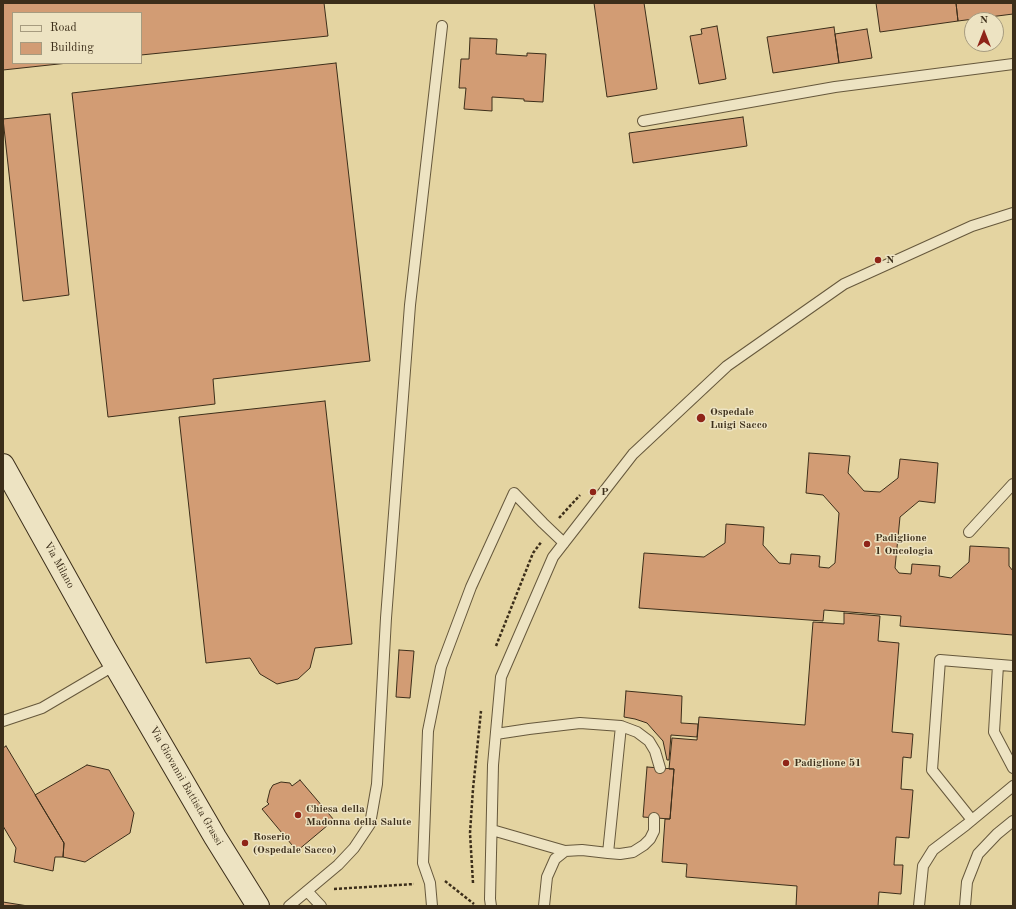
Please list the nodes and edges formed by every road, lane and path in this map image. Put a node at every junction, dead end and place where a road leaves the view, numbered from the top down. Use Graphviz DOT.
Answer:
graph roads {
  1 [pos="442,26"];
  2 [pos="1013,64"];
  3 [pos="643,122"];
  4 [pos="1013,213"];
  5 [pos="3,465"];
  6 [pos="1013,484"];
  7 [pos="970,532"];
  8 [pos="564,542"];
  9 [pos="115,665"];
  10 [pos="998,665"];
  11 [pos="1013,666"];
  12 [pos="3,721"];
  13 [pos="621,726"];
  14 [pos="496,734"];
  15 [pos="660,768"];
  16 [pos="1013,768"];
  17 [pos="1013,786"];
  18 [pos="654,818"];
  19 [pos="972,820"];
  20 [pos="1013,821"];
  21 [pos="492,830"];
  22 [pos="565,851"];
  23 [pos="608,853"];
  24 [pos="430,883"];
  25 [pos="307,891"];
  26 [pos="258,906"];
  27 [pos="289,906"];
  28 [pos="314,906"];
  29 [pos="321,906"];
  30 [pos="432,906"];
  31 [pos="474,906"];
  32 [pos="491,906"];
  33 [pos="544,906"];
  34 [pos="919,906"];
  35 [pos="965,906"];
  1 -- 25 [label="lane"];
  2 -- 3 [label="lane"];
  4 -- 8 [label="lane"];
  5 -- 9 [label="main road, Via Milano"];
  6 -- 7 [label="lane"];
  8 -- 14 [label="lane"];
  8 -- 24 [label="lane"];
  9 -- 12 [label="lane"];
  9 -- 26 [label="main road, Via Giovanni Battista Grassi"];
  10 -- 11 [label="lane"];
  10 -- 16 [label="lane"];
  10 -- 19 [label="lane"];
  13 -- 14 [label="lane"];
  13 -- 15 [label="lane"];
  13 -- 23 [label="lane"];
  14 -- 21 [label="lane"];
  17 -- 19 [label="lane"];
  18 -- 23 [label="lane"];
  19 -- 34 [label="lane"];
  20 -- 35 [label="lane"];
  21 -- 22 [label="lane"];
  21 -- 32 [label="lane"];
  22 -- 23 [label="lane"];
  22 -- 33 [label="lane"];
  24 -- 25 [label="path"];
  24 -- 30 [label="lane"];
  24 -- 31 [label="path"];
  25 -- 27 [label="lane"];
  25 -- 28 [label="lane"];
  25 -- 29 [label="lane"];
}
